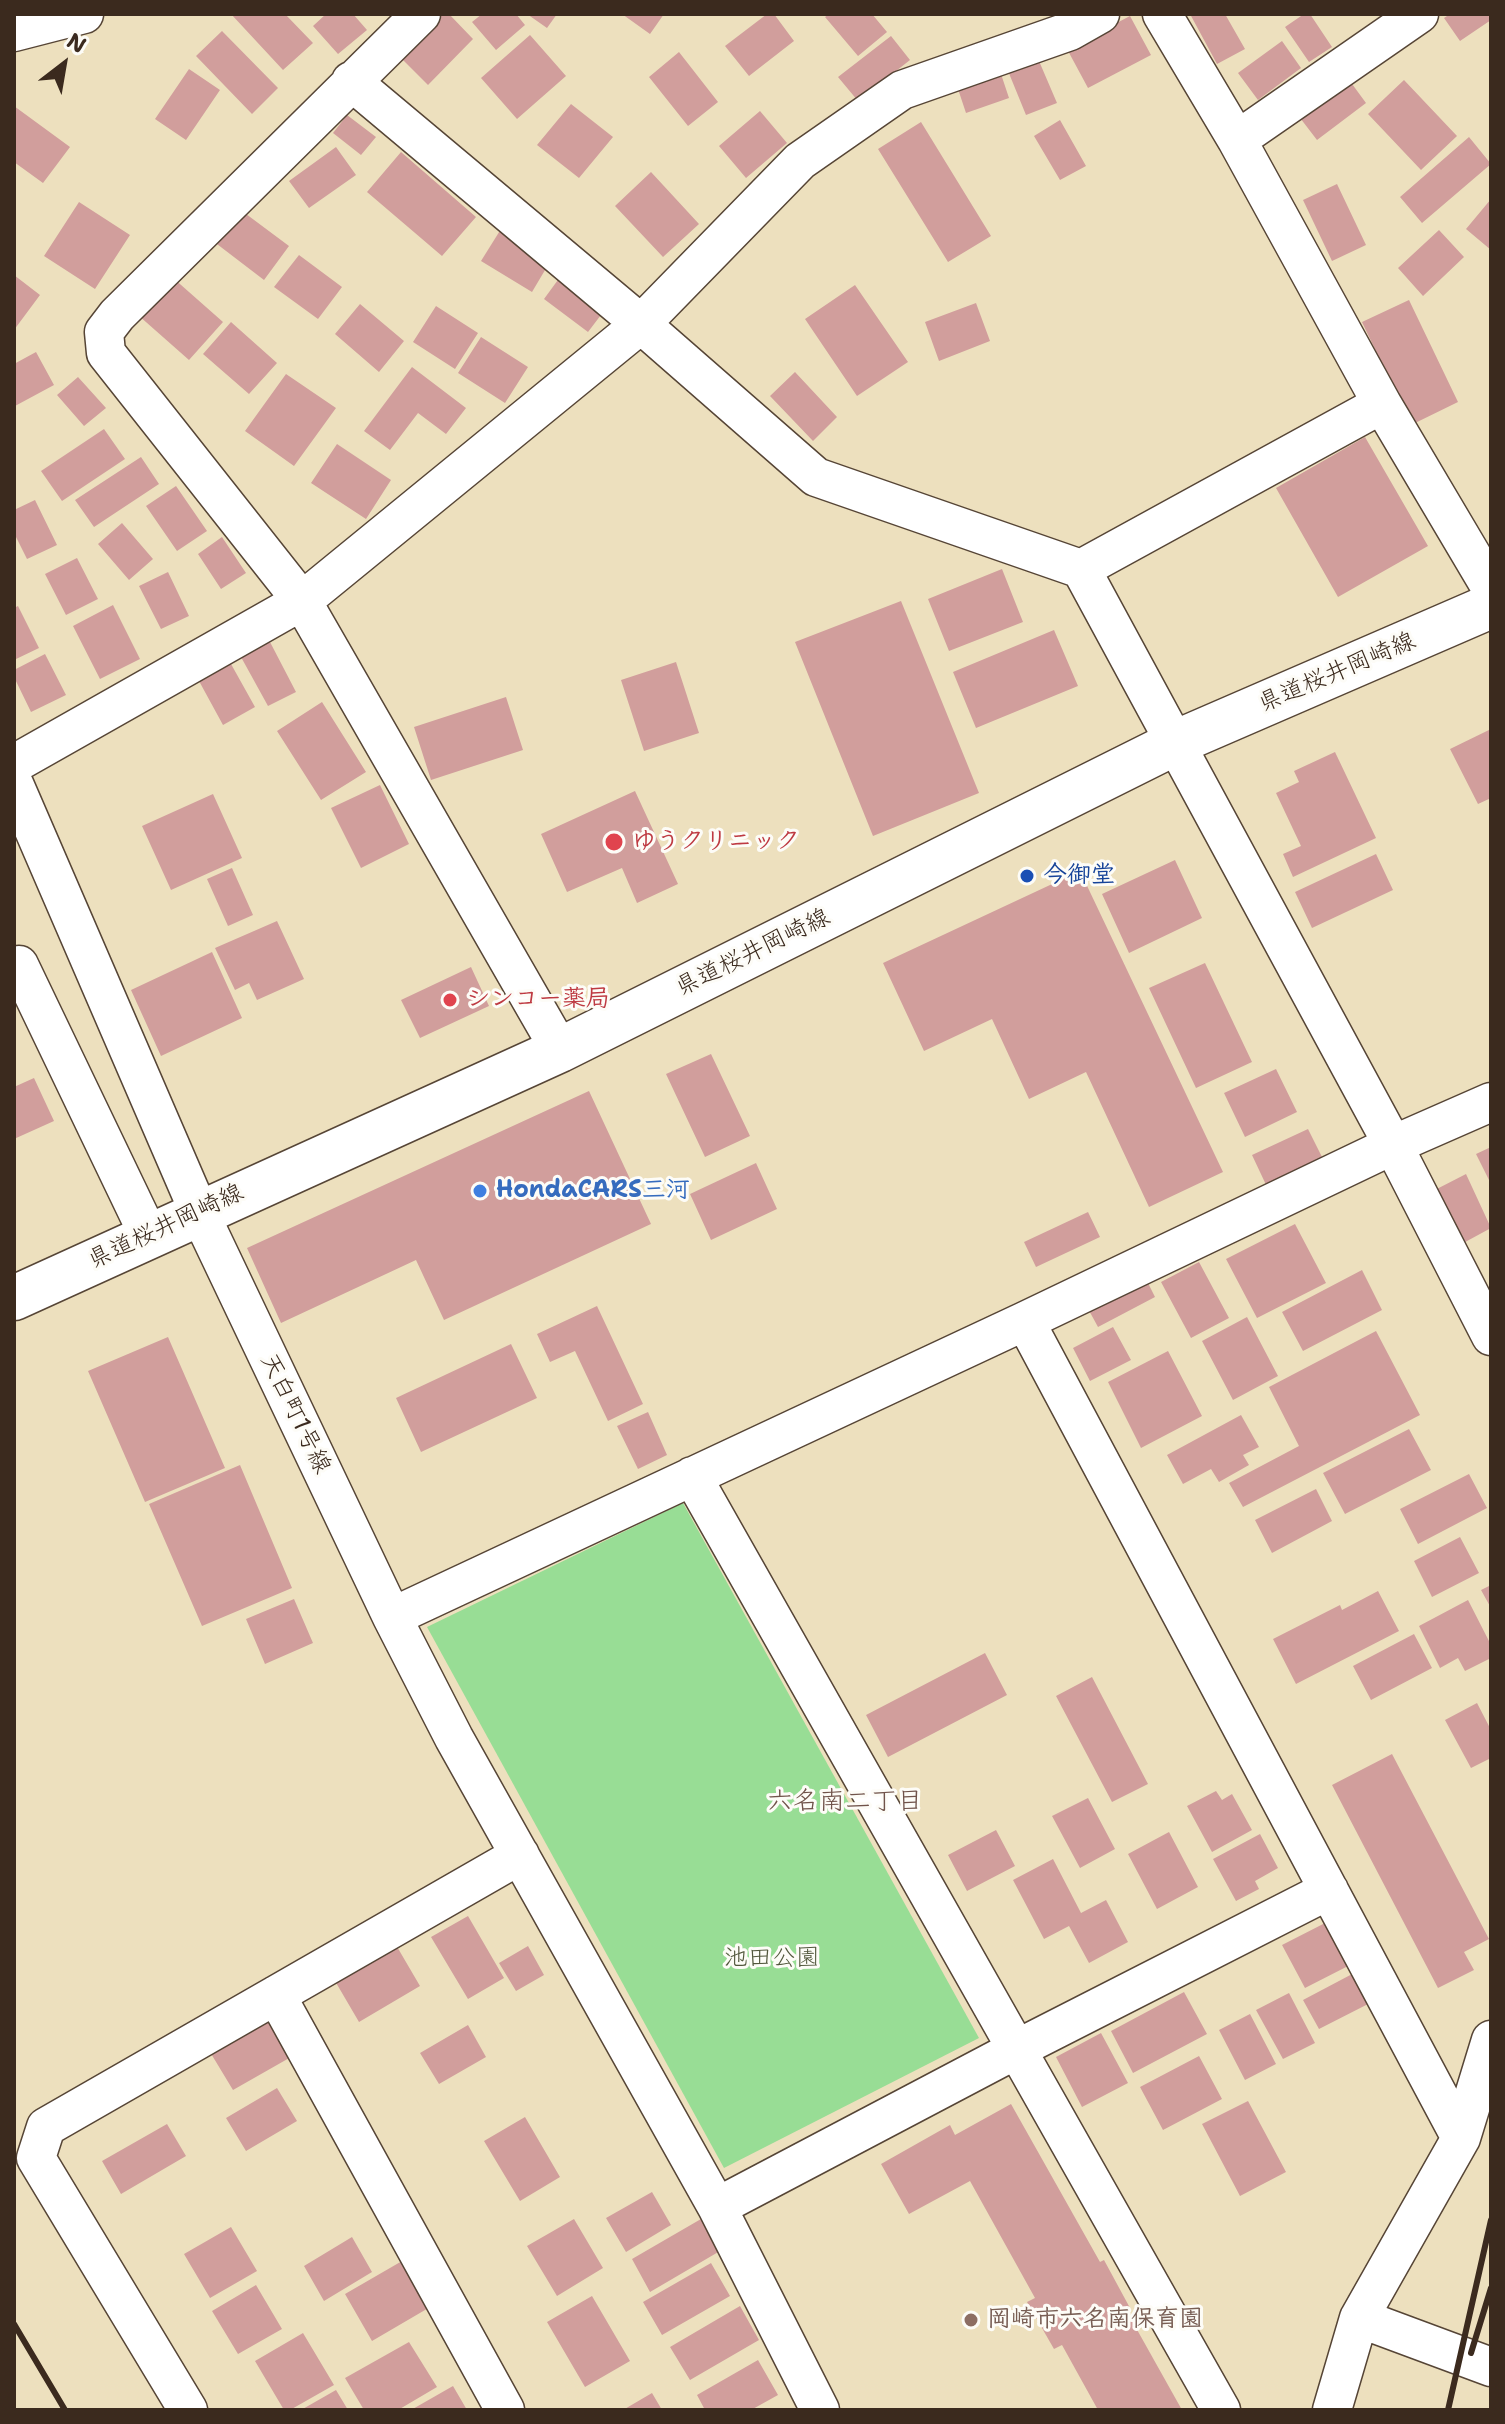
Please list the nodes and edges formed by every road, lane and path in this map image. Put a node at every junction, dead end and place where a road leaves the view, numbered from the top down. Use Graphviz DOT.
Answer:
graph roads {
  1 [pos="84,14"];
  2 [pos="421,14"];
  3 [pos="1100,14"];
  4 [pos="1162,14"];
  5 [pos="1419,14"];
  6 [pos="14,32"];
  7 [pos="351,81"];
  8 [pos="1237,140"];
  9 [pos="641,324"];
  10 [pos="1382,404"];
  11 [pos="1081,569"];
  12 [pos="1491,588"];
  13 [pos="302,601"];
  14 [pos="1491,606"];
  15 [pos="1177,742"];
  16 [pos="14,764"];
  17 [pos="14,784"];
  18 [pos="14,968"];
  19 [pos="560,1050"];
  20 [pos="1491,1102"];
  21 [pos="1393,1145"];
  22 [pos="199,1212"];
  23 [pos="149,1236"];
  24 [pos="14,1298"];
  25 [pos="1025,1321"];
  26 [pos="1491,1336"];
  27 [pos="692,1476"];
  28 [pos="392,1617"];
  29 [pos="520,1855"];
  30 [pos="1329,1890"];
  31 [pos="276,1995"];
  32 [pos="1491,2040"];
  33 [pos="1017,2049"];
  34 [pos="1461,2138"];
  35 [pos="717,2207"];
  36 [pos="1359,2318"];
  37 [pos="1491,2367"];
  38 [pos="813,2407"];
  39 [pos="188,2410"];
  40 [pos="505,2410"];
  41 [pos="1221,2410"];
  42 [pos="1332,2410"];
  1 -- 6 [label="street"];
  2 -- 7 [label="street"];
  3 -- 9 [label="street"];
  4 -- 8 [label="street"];
  5 -- 8 [label="street"];
  7 -- 9 [label="street"];
  7 -- 13 [label="street"];
  8 -- 10 [label="street"];
  9 -- 11 [label="street"];
  9 -- 13 [label="street"];
  10 -- 11 [label="street"];
  10 -- 12 [label="street"];
  11 -- 15 [label="street"];
  13 -- 16 [label="street"];
  13 -- 19 [label="street"];
  14 -- 15 [label="main road, 県道桜井岡崎線"];
  15 -- 19 [label="main road, 県道桜井岡崎線"];
  15 -- 21 [label="street"];
  17 -- 22 [label="street, 天白町1号線"];
  18 -- 23 [label="street"];
  19 -- 22 [label="main road, 県道桜井岡崎線"];
  20 -- 21 [label="street"];
  21 -- 25 [label="street"];
  21 -- 26 [label="street"];
  22 -- 23 [label="main road, 県道桜井岡崎線"];
  22 -- 28 [label="street, 天白町1号線"];
  23 -- 24 [label="main road, 県道桜井岡崎線"];
  25 -- 27 [label="street"];
  25 -- 30 [label="street"];
  27 -- 28 [label="street"];
  27 -- 33 [label="street"];
  28 -- 29 [label="street, 天白町1号線"];
  29 -- 31 [label="street"];
  29 -- 35 [label="street, 天白町1号線"];
  30 -- 33 [label="street"];
  30 -- 34 [label="street"];
  31 -- 39 [label="street"];
  31 -- 40 [label="street"];
  32 -- 34 [label="street"];
  33 -- 35 [label="street"];
  33 -- 41 [label="street"];
  34 -- 36 [label="street"];
  35 -- 38 [label="street, 天白町1号線"];
  36 -- 37 [label="street"];
  36 -- 42 [label="street"];
}
